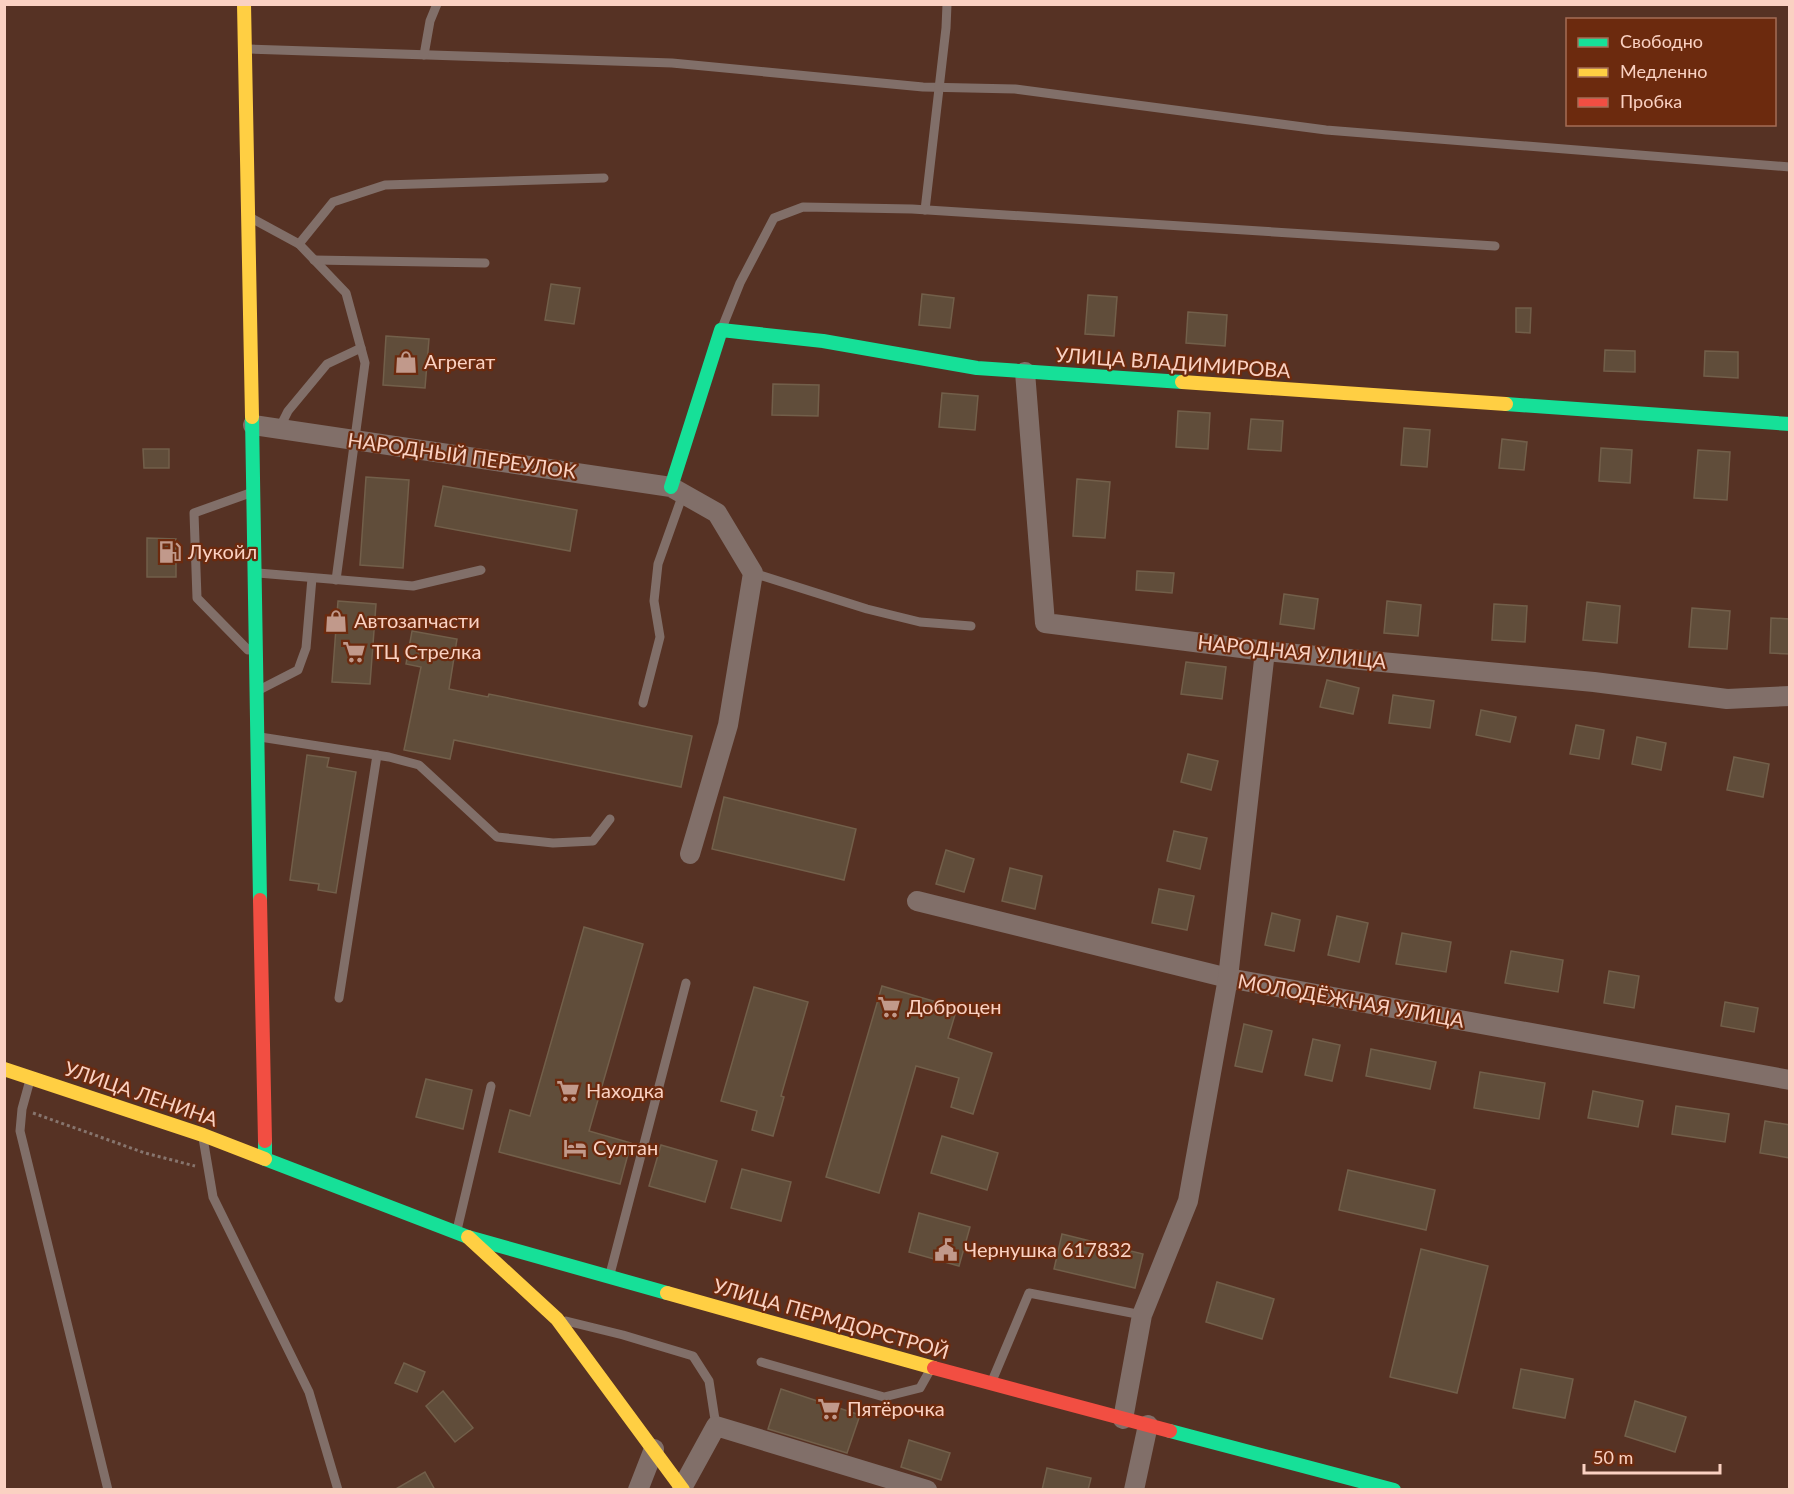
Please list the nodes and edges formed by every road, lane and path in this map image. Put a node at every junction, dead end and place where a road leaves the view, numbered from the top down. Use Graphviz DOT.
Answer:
graph roads {
  1 [pos="244,4"];
  2 [pos="437,4"];
  3 [pos="947,4"];
  4 [pos="245,49"];
  5 [pos="424,55"];
  6 [pos="938,87"];
  7 [pos="1790,167"];
  8 [pos="604,178"];
  9 [pos="924,210"];
  10 [pos="248,216"];
  11 [pos="298,244"];
  12 [pos="1495,246"];
  13 [pos="314,260"];
  14 [pos="485,263"];
  15 [pos="721,330"];
  16 [pos="361,348"];
  17 [pos="1025,372"];
  18 [pos="1790,424"];
  19 [pos="253,425"];
  20 [pos="279,429"];
  21 [pos="354,440"];
  22 [pos="677,490"];
  23 [pos="252,492"];
  24 [pos="481,570"];
  25 [pos="254,573"];
  26 [pos="753,573"];
  27 [pos="312,578"];
  28 [pos="336,580"];
  29 [pos="971,626"];
  30 [pos="1265,651"];
  31 [pos="256,659"];
  32 [pos="257,691"];
  33 [pos="1790,696"];
  34 [pos="643,703"];
  35 [pos="258,737"];
  36 [pos="377,754"];
  37 [pos="610,819"];
  38 [pos="690,854"];
  39 [pos="917,901"];
  40 [pos="1228,978"];
  41 [pos="686,983"];
  42 [pos="339,998"];
  43 [pos="4,1069"];
  44 [pos="31,1077"];
  45 [pos="1790,1080"];
  46 [pos="491,1086"];
  47 [pos="22,1109"];
  48 [pos="203,1136"];
  49 [pos="265,1159"];
  50 [pos="208,1169"];
  51 [pos="462,1235"];
  52 [pos="610,1277"];
  53 [pos="1142,1315"];
  54 [pos="557,1319"];
  55 [pos="761,1362"];
  56 [pos="932,1367"];
  57 [pos="991,1384"];
  58 [pos="1123,1419"];
  59 [pos="1148,1425"];
  60 [pos="716,1426"];
  61 [pos="654,1449"];
  62 [pos="682,1489"];
  63 [pos="108,1490"];
  64 [pos="338,1490"];
  65 [pos="638,1490"];
  66 [pos="927,1490"];
  67 [pos="1134,1490"];
  68 [pos="1394,1490"];
  1 -- 4 [label="main road"];
  2 -- 5 [label="lane"];
  3 -- 6 [label="lane"];
  4 -- 5 [label="lane"];
  4 -- 10 [label="main road"];
  5 -- 6 [label="lane"];
  6 -- 7 [label="lane"];
  6 -- 9 [label="lane"];
  8 -- 11 [label="lane"];
  9 -- 12 [label="lane"];
  9 -- 15 [label="lane"];
  10 -- 11 [label="lane"];
  10 -- 19 [label="main road"];
  11 -- 13 [label="lane"];
  13 -- 14 [label="lane"];
  13 -- 16 [label="lane"];
  15 -- 17 [label="main road, УЛИЦА ВЛАДИМИРОВА"];
  15 -- 22 [label="main road"];
  16 -- 20 [label="lane"];
  16 -- 21 [label="lane"];
  17 -- 18 [label="main road, УЛИЦА ВЛАДИМИРОВА"];
  17 -- 30 [label="street, НАРОДНАЯ УЛИЦА"];
  19 -- 20 [label="street, НАРОДНЫЙ ПЕРЕУЛОК"];
  19 -- 23 [label="main road"];
  20 -- 21 [label="street, НАРОДНЫЙ ПЕРЕУЛОК"];
  21 -- 22 [label="street, НАРОДНЫЙ ПЕРЕУЛОК"];
  21 -- 28 [label="lane"];
  22 -- 26 [label="street"];
  22 -- 34 [label="lane"];
  23 -- 25 [label="main road"];
  23 -- 31 [label="lane"];
  24 -- 28 [label="lane"];
  25 -- 27 [label="lane"];
  25 -- 31 [label="main road"];
  26 -- 29 [label="lane"];
  26 -- 38 [label="street"];
  27 -- 28 [label="lane"];
  27 -- 32 [label="lane"];
  30 -- 33 [label="street, НАРОДНАЯ УЛИЦА"];
  30 -- 40 [label="street"];
  31 -- 32 [label="main road"];
  32 -- 35 [label="main road"];
  35 -- 36 [label="lane"];
  35 -- 49 [label="main road"];
  36 -- 37 [label="lane"];
  36 -- 42 [label="lane"];
  39 -- 40 [label="street, МОЛОДЁЖНАЯ УЛИЦА"];
  40 -- 45 [label="street, МОЛОДЁЖНАЯ УЛИЦА"];
  40 -- 53 [label="street"];
  41 -- 52 [label="lane"];
  43 -- 44 [label="main road, УЛИЦА ЛЕНИНА"];
  44 -- 47 [label="lane"];
  44 -- 48 [label="main road, УЛИЦА ЛЕНИНА"];
  46 -- 51 [label="lane"];
  47 -- 50 [label="path"];
  47 -- 63 [label="lane"];
  48 -- 49 [label="main road, УЛИЦА ЛЕНИНА"];
  48 -- 50 [label="lane"];
  49 -- 51 [label="main road, УЛИЦА ПЕРМДОРСТРОЙ"];
  50 -- 64 [label="lane"];
  51 -- 52 [label="main road, УЛИЦА ПЕРМДОРСТРОЙ"];
  51 -- 54 [label="main road"];
  52 -- 56 [label="main road, УЛИЦА ПЕРМДОРСТРОЙ"];
  53 -- 57 [label="lane"];
  53 -- 58 [label="street"];
  54 -- 60 [label="lane"];
  54 -- 61 [label="main road"];
  55 -- 56 [label="lane"];
  56 -- 57 [label="main road, УЛИЦА ПЕРМДОРСТРОЙ"];
  57 -- 58 [label="main road, УЛИЦА ПЕРМДОРСТРОЙ"];
  58 -- 59 [label="main road, УЛИЦА ПЕРМДОРСТРОЙ"];
  59 -- 67 [label="street"];
  59 -- 68 [label="main road, УЛИЦА ПЕРМДОРСТРОЙ"];
  60 -- 62 [label="street"];
  60 -- 66 [label="street"];
  61 -- 62 [label="main road"];
  61 -- 65 [label="street"];
}
